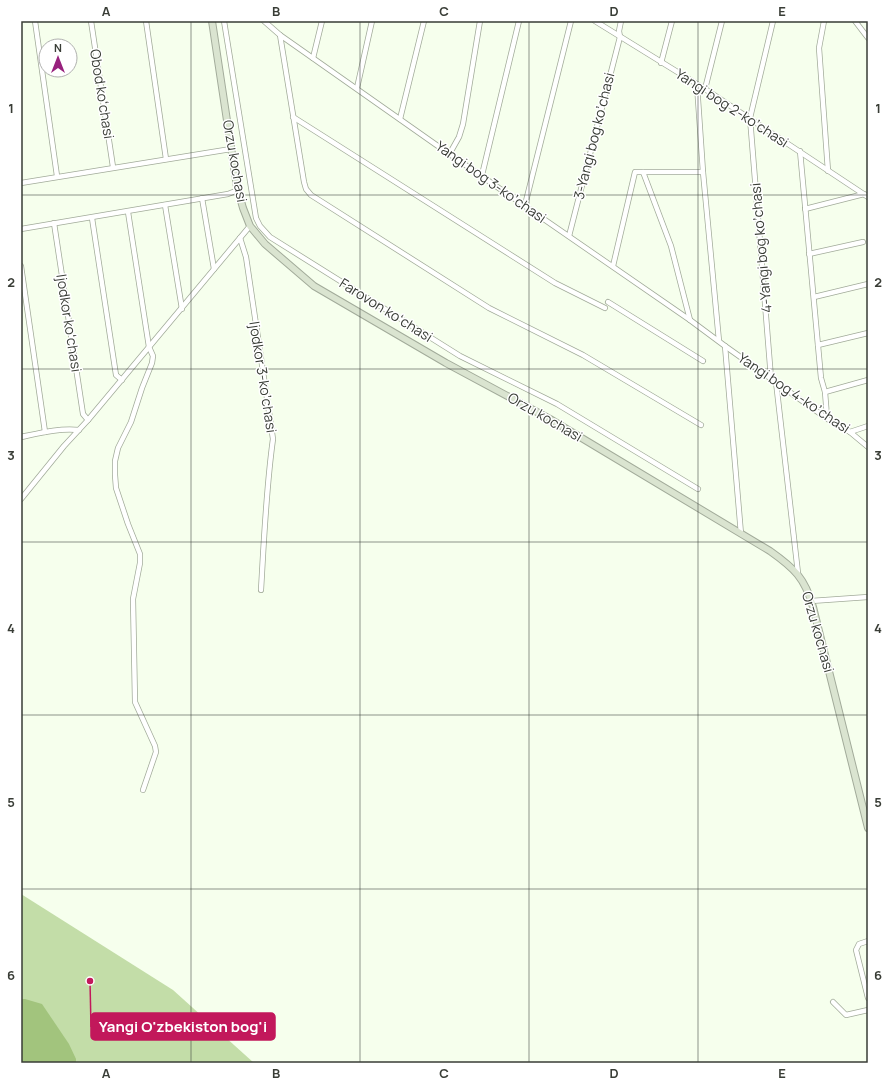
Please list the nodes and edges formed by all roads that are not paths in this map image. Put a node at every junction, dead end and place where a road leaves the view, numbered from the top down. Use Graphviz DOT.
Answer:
graph roads {
  1 [pos="35,21"];
  2 [pos="91,21"];
  3 [pos="146,21"];
  4 [pos="212,21"];
  5 [pos="224,21"];
  6 [pos="264,21"];
  7 [pos="322,21"];
  8 [pos="372,21"];
  9 [pos="424,21"];
  10 [pos="480,21"];
  11 [pos="519,21"];
  12 [pos="571,21"];
  13 [pos="595,21"];
  14 [pos="621,21"];
  15 [pos="672,21"];
  16 [pos="722,21"];
  17 [pos="773,21"];
  18 [pos="824,21"];
  19 [pos="855,21"];
  20 [pos="270,23"];
  21 [pos="280,35"];
  22 [pos="620,37"];
  23 [pos="868,38"];
  24 [pos="313,58"];
  25 [pos="661,63"];
  26 [pos="697,85"];
  27 [pos="357,88"];
  28 [pos="705,89"];
  29 [pos="293,117"];
  30 [pos="750,118"];
  31 [pos="400,119"];
  32 [pos="231,149"];
  33 [pos="800,151"];
  34 [pos="450,153"];
  35 [pos="166,159"];
  36 [pos="113,168"];
  37 [pos="828,171"];
  38 [pos="643,172"];
  39 [pos="703,172"];
  40 [pos="482,175"];
  41 [pos="57,176"];
  42 [pos="21,183"];
  43 [pos="238,190"];
  44 [pos="866,196"];
  45 [pos="202,198"];
  46 [pos="165,205"];
  47 [pos="525,205"];
  48 [pos="805,209"];
  49 [pos="128,212"];
  50 [pos="92,218"];
  51 [pos="54,223"];
  52 [pos="250,226"];
  53 [pos="21,229"];
  54 [pos="569,236"];
  55 [pos="240,238"];
  56 [pos="863,242"];
  57 [pos="809,254"];
  58 [pos="21,266"];
  59 [pos="613,266"];
  60 [pos="214,269"];
  61 [pos="868,284"];
  62 [pos="814,297"];
  63 [pos="608,302"];
  64 [pos="606,308"];
  65 [pos="182,309"];
  66 [pos="690,320"];
  67 [pos="868,333"];
  68 [pos="719,341"];
  69 [pos="818,345"];
  70 [pos="724,346"];
  71 [pos="150,348"];
  72 [pos="703,361"];
  73 [pos="771,378"];
  74 [pos="122,380"];
  75 [pos="868,380"];
  76 [pos="776,382"];
  77 [pos="825,392"];
  78 [pos="827,417"];
  79 [pos="88,420"];
  80 [pos="700,425"];
  81 [pos="868,426"];
  82 [pos="79,430"];
  83 [pos="45,432"];
  84 [pos="850,432"];
  85 [pos="21,437"];
  86 [pos="868,447"];
  87 [pos="698,489"];
  88 [pos="21,499"];
  89 [pos="741,534"];
  90 [pos="798,573"];
  91 [pos="261,590"];
  92 [pos="868,597"];
  93 [pos="811,601"];
  94 [pos="143,790"];
  95 [pos="868,828"];
  96 [pos="868,941"];
  97 [pos="868,998"];
  98 [pos="833,1002"];
  99 [pos="868,1010"];
  1 -- 41 [label="street"];
  2 -- 36 [label="street, Obod koʻchasi"];
  3 -- 35 [label="street"];
  4 -- 32 [label="main road, Orzu kochasi"];
  5 -- 87 [label="street, Farovon koʻchasi"];
  6 -- 20 [label="street, Yangi bog 3-koʼchasi"];
  7 -- 24 [label="street"];
  8 -- 27 [label="street"];
  9 -- 31 [label="street"];
  10 -- 34 [label="street"];
  11 -- 40 [label="street"];
  12 -- 47 [label="street"];
  13 -- 22 [label="street, Yangi bog 2-koʼchasi"];
  14 -- 22 [label="street, 3-Yangi bog koʼchasi"];
  15 -- 25 [label="street"];
  16 -- 28 [label="street"];
  17 -- 30 [label="street, 4-Yangi bog koʼchasi"];
  18 -- 37 [label="street"];
  19 -- 23 [label="street"];
  20 -- 21 [label="street, Yangi bog 3-koʼchasi"];
  21 -- 24 [label="street, Yangi bog 3-koʼchasi"];
  21 -- 29 [label="street"];
  22 -- 25 [label="street, Yangi bog 2-koʼchasi"];
  22 -- 54 [label="street, 3-Yangi bog koʼchasi"];
  24 -- 27 [label="street, Yangi bog 3-koʼchasi"];
  25 -- 26 [label="street, Yangi bog 2-koʼchasi"];
  26 -- 28 [label="street, Yangi bog 2-koʼchasi"];
  26 -- 39 [label="street"];
  27 -- 31 [label="street, Yangi bog 3-koʼchasi"];
  28 -- 30 [label="street, Yangi bog 2-koʼchasi"];
  29 -- 64 [label="street"];
  29 -- 80 [label="street"];
  30 -- 33 [label="street, Yangi bog 2-koʼchasi"];
  30 -- 73 [label="street, 4-Yangi bog koʼchasi"];
  31 -- 34 [label="street, Yangi bog 3-koʼchasi"];
  32 -- 35 [label="street"];
  32 -- 43 [label="main road, Orzu kochasi"];
  33 -- 37 [label="street, Yangi bog 2-koʼchasi"];
  33 -- 48 [label="street"];
  34 -- 40 [label="street, Yangi bog 3-koʼchasi"];
  35 -- 36 [label="street"];
  36 -- 41 [label="street"];
  37 -- 44 [label="street, Yangi bog 2-koʼchasi"];
  38 -- 39 [label="street"];
  38 -- 59 [label="street"];
  38 -- 66 [label="street"];
  39 -- 68 [label="street"];
  40 -- 47 [label="street, Yangi bog 3-koʼchasi"];
  41 -- 42 [label="street"];
  43 -- 45 [label="street"];
  43 -- 52 [label="main road, Orzu kochasi"];
  44 -- 48 [label="street"];
  45 -- 46 [label="street"];
  45 -- 60 [label="street"];
  46 -- 49 [label="street"];
  46 -- 65 [label="street"];
  47 -- 54 [label="street, Yangi bog 3-koʼchasi"];
  48 -- 57 [label="street"];
  49 -- 50 [label="street"];
  49 -- 71 [label="street"];
  50 -- 51 [label="street"];
  50 -- 74 [label="street"];
  51 -- 53 [label="street"];
  51 -- 79 [label="street, Ijodkor koʻchasi"];
  52 -- 55 [label="street"];
  52 -- 89 [label="main road, Orzu kochasi"];
  54 -- 59 [label="street, Yangi bog 3-koʼchasi"];
  55 -- 60 [label="street"];
  55 -- 91 [label="street, Ijodkor 3-koʼchasi"];
  56 -- 57 [label="street"];
  57 -- 62 [label="street"];
  58 -- 83 [label="street"];
  59 -- 66 [label="street, Yangi bog 3-koʼchasi"];
  60 -- 65 [label="street"];
  61 -- 62 [label="street"];
  62 -- 69 [label="street"];
  63 -- 72 [label="street"];
  65 -- 71 [label="street"];
  66 -- 68 [label="street, Yangi bog 3-koʼchasi"];
  67 -- 69 [label="street"];
  68 -- 70 [label="street, Yangi bog 4-koʼchasi"];
  69 -- 77 [label="street"];
  70 -- 73 [label="street, Yangi bog 4-koʼchasi"];
  70 -- 89 [label="street"];
  71 -- 74 [label="street"];
  71 -- 94 [label="street"];
  73 -- 76 [label="street, Yangi bog 4-koʼchasi"];
  74 -- 79 [label="street"];
  75 -- 77 [label="street"];
  76 -- 78 [label="street, Yangi bog 4-koʼchasi"];
  76 -- 90 [label="street"];
  77 -- 78 [label="street"];
  78 -- 84 [label="street, Yangi bog 4-koʼchasi"];
  79 -- 82 [label="street"];
  81 -- 84 [label="street"];
  82 -- 83 [label="street"];
  82 -- 88 [label="street"];
  83 -- 85 [label="street"];
  84 -- 86 [label="street, Yangi bog 4-koʼchasi"];
  89 -- 90 [label="main road, Orzu kochasi"];
  90 -- 93 [label="main road, Orzu kochasi"];
  92 -- 93 [label="street"];
  93 -- 95 [label="main road, Orzu kochasi"];
  96 -- 97 [label="street"];
  98 -- 99 [label="street"];
}
